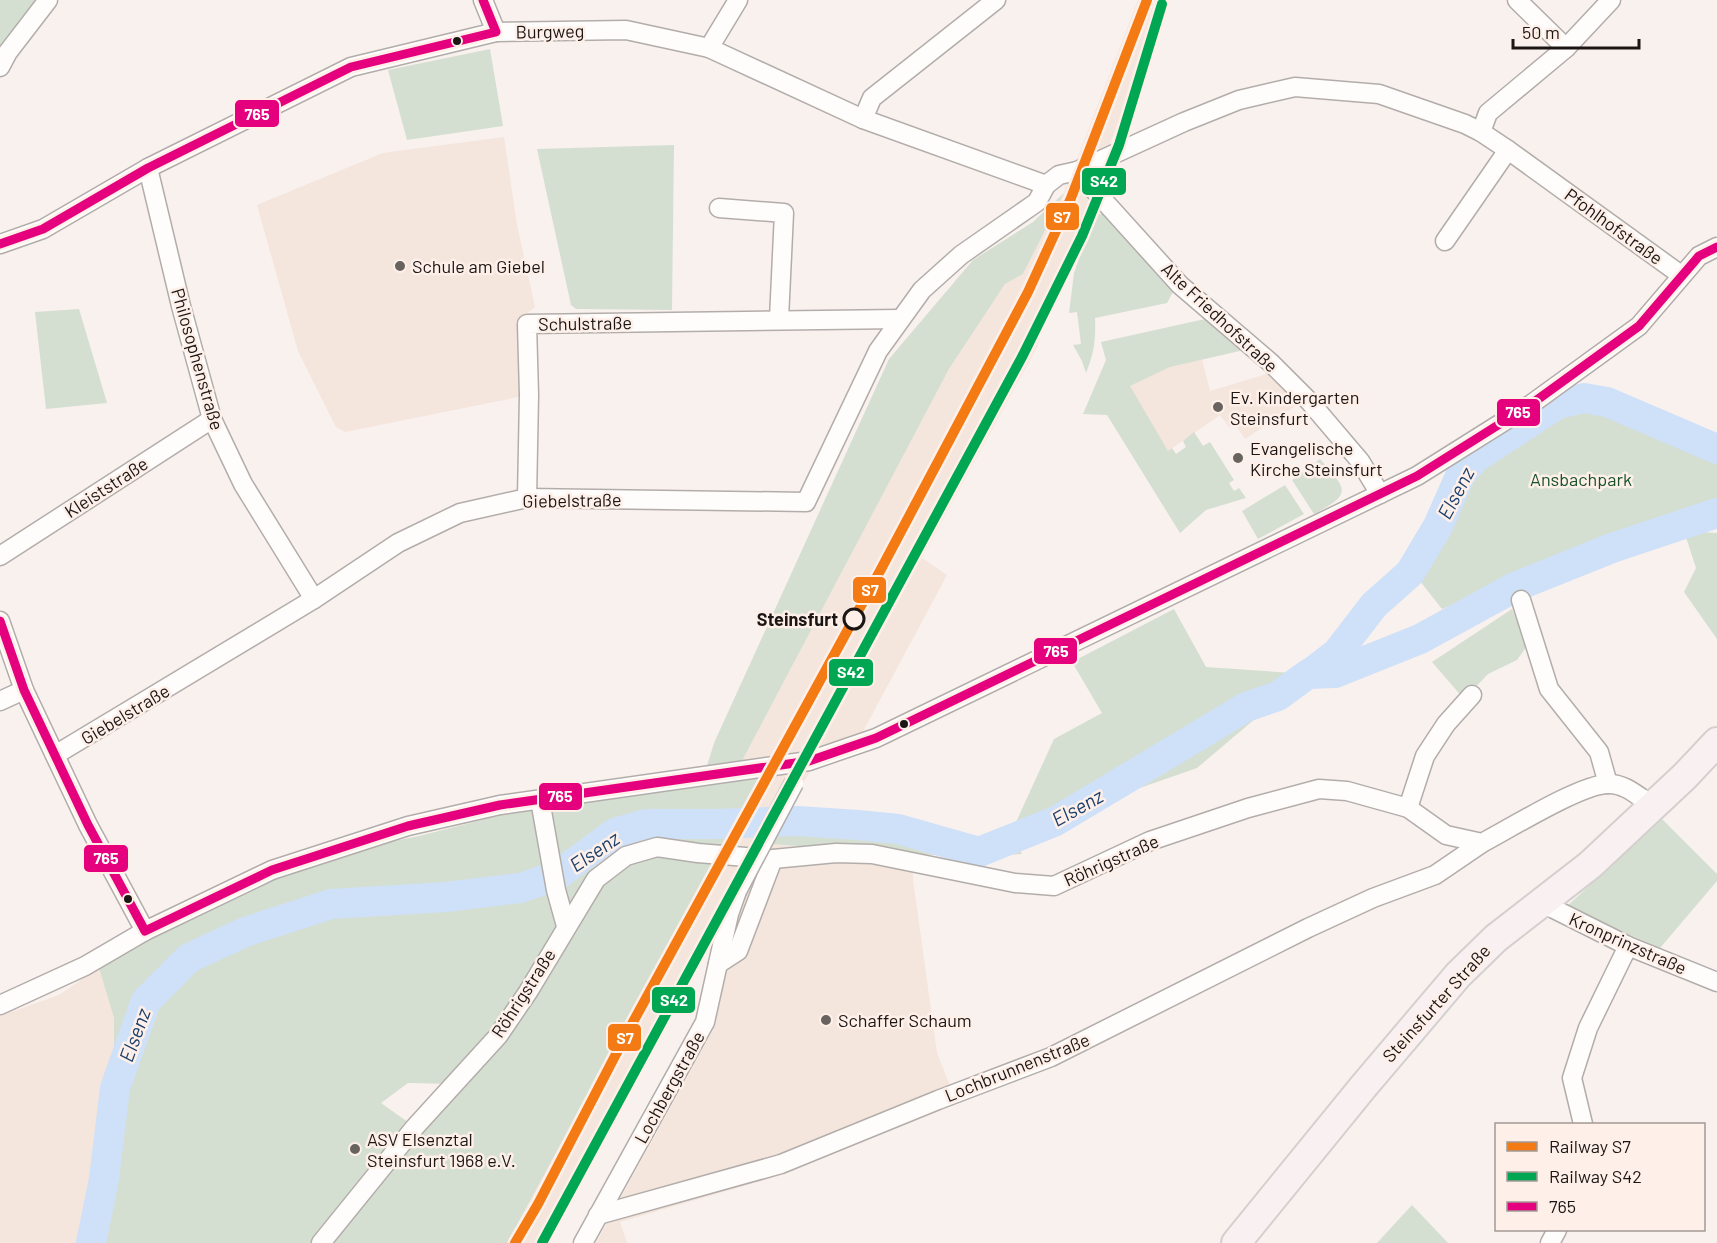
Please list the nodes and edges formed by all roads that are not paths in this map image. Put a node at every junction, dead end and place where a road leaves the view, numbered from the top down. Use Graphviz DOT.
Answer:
graph roads {
  1 [pos="48,0"];
  2 [pos="483,0"];
  3 [pos="738,0"];
  4 [pos="996,0"];
  5 [pos="1517,0"];
  6 [pos="1611,0"];
  7 [pos="495,32"];
  8 [pos="709,48"];
  9 [pos="1566,48"];
  10 [pos="0,67"];
  11 [pos="863,118"];
  12 [pos="1481,132"];
  13 [pos="1508,150"];
  14 [pos="147,168"];
  15 [pos="1077,171"];
  16 [pos="1053,180"];
  17 [pos="719,208"];
  18 [pos="1445,241"];
  19 [pos="0,244"];
  20 [pos="1717,247"];
  21 [pos="1681,275"];
  22 [pos="779,319"];
  23 [pos="901,319"];
  24 [pos="212,419"];
  25 [pos="1380,494"];
  26 [pos="527,498"];
  27 [pos="0,556"];
  28 [pos="314,599"];
  29 [pos="1521,600"];
  30 [pos="0,621"];
  31 [pos="24,690"];
  32 [pos="1472,695"];
  33 [pos="0,701"];
  34 [pos="1717,742"];
  35 [pos="55,756"];
  36 [pos="809,761"];
  37 [pos="1608,784"];
  38 [pos="540,800"];
  39 [pos="1653,806"];
  40 [pos="1408,808"];
  41 [pos="1482,843"];
  42 [pos="773,859"];
  43 [pos="1540,902"];
  44 [pos="566,926"];
  45 [pos="145,931"];
  46 [pos="1628,946"];
  47 [pos="718,964"];
  48 [pos="1717,982"];
  49 [pos="0,1005"];
  50 [pos="1583,1123"];
  51 [pos="598,1215"];
  52 [pos="321,1243"];
  53 [pos="583,1243"];
  54 [pos="1236,1243"];
  1 -- 10 [label="street"];
  2 -- 7 [label="street"];
  3 -- 8 [label="street"];
  4 -- 11 [label="street"];
  5 -- 9 [label="street"];
  6 -- 9 [label="street"];
  7 -- 8 [label="street, Burgweg"];
  7 -- 14 [label="street, Burgweg"];
  8 -- 11 [label="street, Burgweg"];
  9 -- 12 [label="street"];
  11 -- 16 [label="street, Burgweg"];
  12 -- 13 [label="street, Pfohlhofstraße"];
  12 -- 15 [label="street, Pfohlhofstraße"];
  13 -- 18 [label="street"];
  13 -- 21 [label="street, Pfohlhofstraße"];
  14 -- 19 [label="street, Burgweg"];
  14 -- 24 [label="street, Philosophenstraße"];
  15 -- 16 [label="street"];
  15 -- 25 [label="street, Alte Friedhofstraße"];
  16 -- 23 [label="street"];
  17 -- 22 [label="street"];
  20 -- 21 [label="street, Pfohlhofstraße"];
  21 -- 25 [label="street"];
  22 -- 23 [label="street, Schulstraße"];
  22 -- 26 [label="street, Schulstraße"];
  23 -- 26 [label="street, Giebelstraße"];
  24 -- 27 [label="street, Kleiststraße"];
  24 -- 28 [label="street, Philosophenstraße"];
  25 -- 36 [label="street"];
  26 -- 28 [label="street, Giebelstraße"];
  28 -- 35 [label="street, Giebelstraße"];
  29 -- 37 [label="street"];
  30 -- 31 [label="street"];
  31 -- 33 [label="street"];
  31 -- 35 [label="street"];
  32 -- 40 [label="street"];
  34 -- 39 [label="main road, Steinsfurter Straße"];
  35 -- 45 [label="street"];
  36 -- 38 [label="street"];
  36 -- 47 [label="street, Lochbergstraße, bridge"];
  37 -- 39 [label="street"];
  37 -- 41 [label="street"];
  38 -- 44 [label="street"];
  38 -- 45 [label="street"];
  39 -- 43 [label="main road, Steinsfurter Straße"];
  40 -- 41 [label="street, Röhrigstraße"];
  40 -- 42 [label="street, Röhrigstraße"];
  41 -- 51 [label="street, Lochbrunnenstraße"];
  42 -- 44 [label="street, Röhrigstraße"];
  42 -- 47 [label="street"];
  43 -- 46 [label="street, Kronprinzstraße"];
  43 -- 54 [label="main road, Steinsfurter Straße"];
  44 -- 52 [label="street, Röhrigstraße"];
  45 -- 49 [label="street"];
  46 -- 48 [label="street, Kronprinzstraße"];
  46 -- 50 [label="street"];
  47 -- 51 [label="street, Lochbergstraße"];
  51 -- 53 [label="street, Lochbergstraße"];
}
